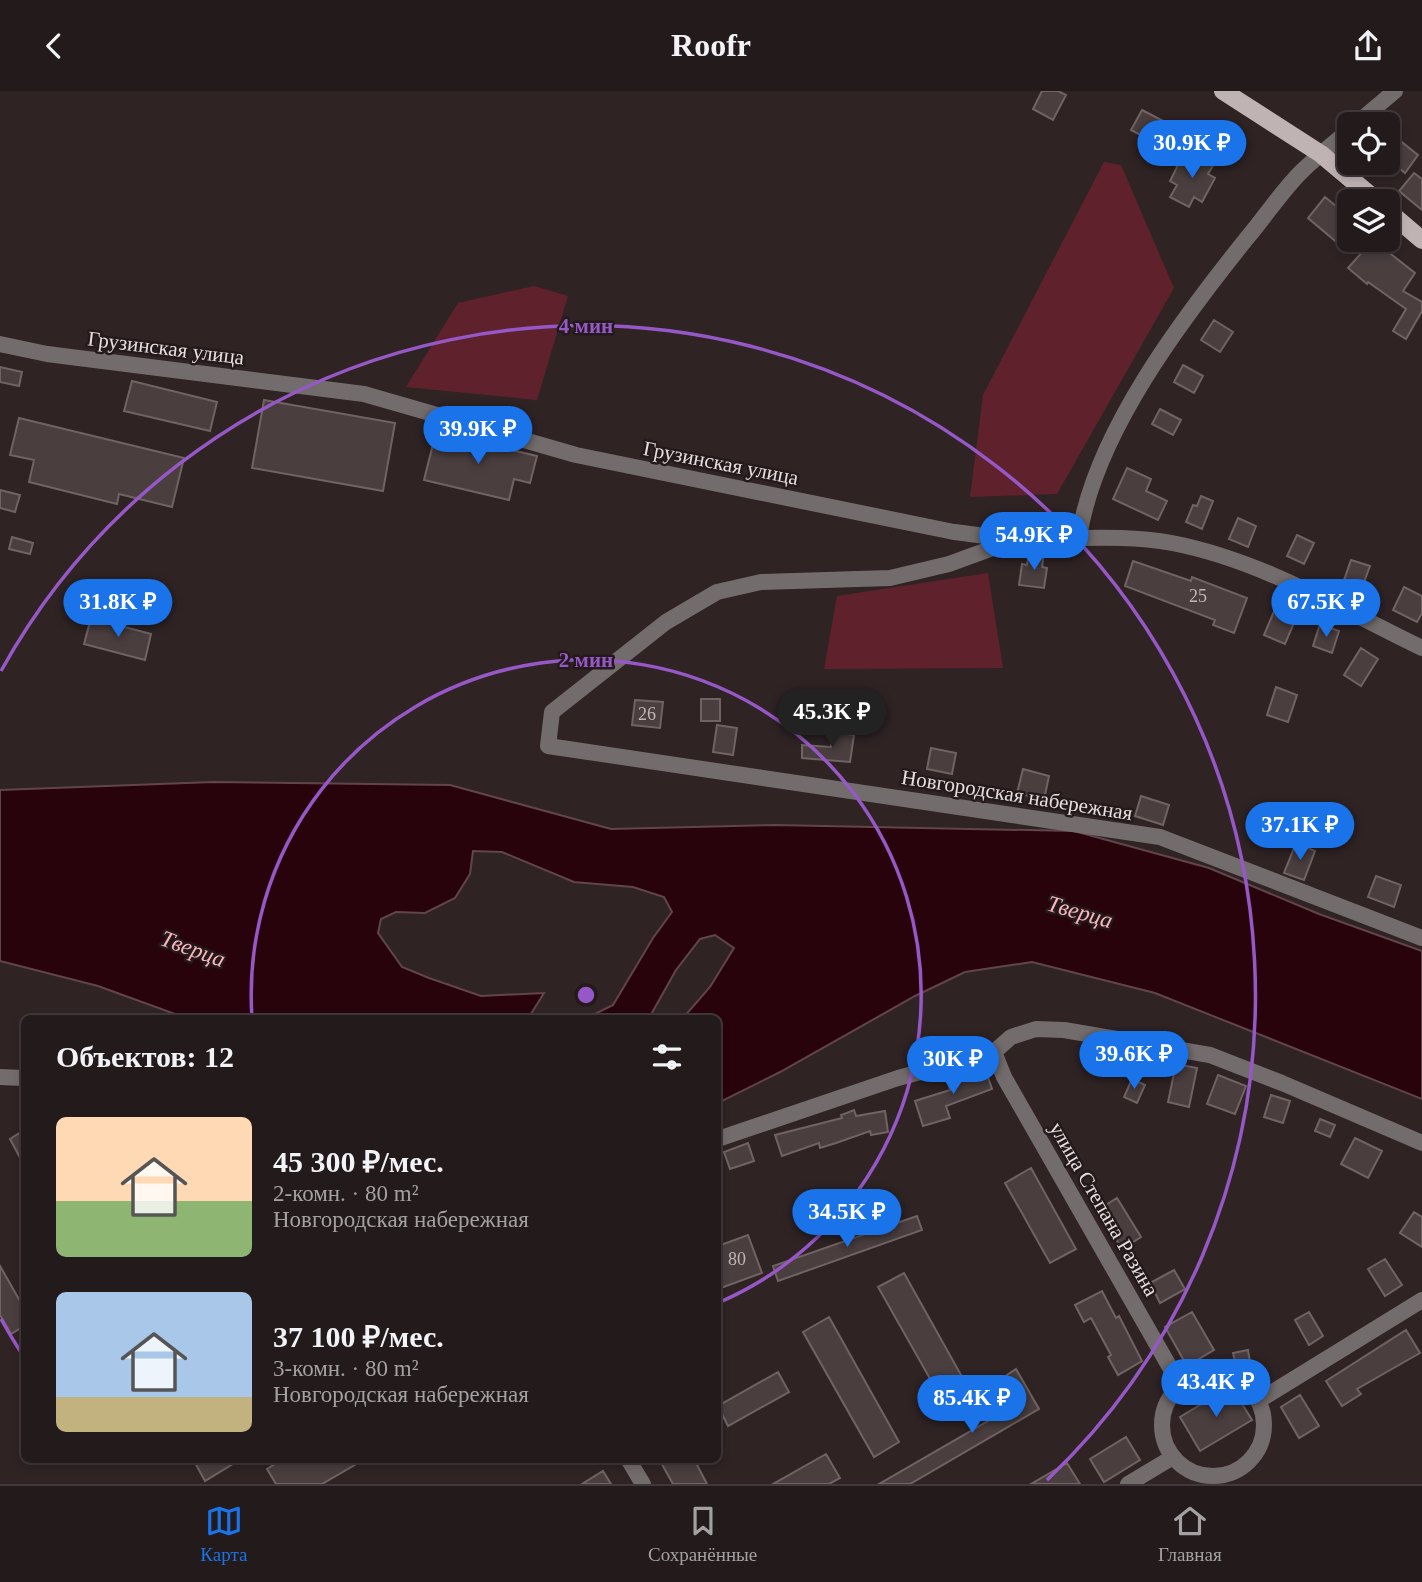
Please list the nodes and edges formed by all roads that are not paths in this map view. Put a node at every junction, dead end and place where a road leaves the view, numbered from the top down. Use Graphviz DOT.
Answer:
graph roads {
  1 [pos="1223,91"];
  2 [pos="1395,91"];
  3 [pos="1370,112"];
  4 [pos="1337,140"];
  5 [pos="1321,154"];
  6 [pos="1363,189"];
  7 [pos="1400,221"];
  8 [pos="1422,240"];
  9 [pos="0,344"];
  10 [pos="1079,537"];
  11 [pos="1008,538"];
  12 [pos="1422,648"];
  13 [pos="1422,938"];
  14 [pos="993,1052"];
  15 [pos="0,1077"];
  16 [pos="21,1078"];
  17 [pos="721,1138"];
  18 [pos="1422,1143"];
  19 [pos="1422,1300"];
  20 [pos="1180,1385"];
  21 [pos="1258,1401"];
  22 [pos="1173,1457"];
  23 [pos="630,1463"];
  24 [pos="1237,1478"];
  25 [pos="643,1484"];
  26 [pos="1128,1484"];
  1 -- 5 [label="main road"];
  2 -- 3 [label="street"];
  4 -- 5 [label="street"];
  5 -- 6 [label="main road"];
  5 -- 10 [label="street"];
  7 -- 8 [label="main road"];
  9 -- 11 [label="street, Грузинская улица"];
  10 -- 11 [label="street, Грузинская улица"];
  10 -- 12 [label="street, Грузинская улица"];
  11 -- 13 [label="street, Новгородская набережная"];
  14 -- 17 [label="street"];
  14 -- 18 [label="street"];
  14 -- 20 [label="street, улица Степана Разина"];
  15 -- 16 [label="street"];
  19 -- 21 [label="street"];
  20 -- 21 [label="street"];
  20 -- 22 [label="street"];
  21 -- 24 [label="street"];
  22 -- 24 [label="street"];
  22 -- 26 [label="street"];
  23 -- 25 [label="street"];
}
